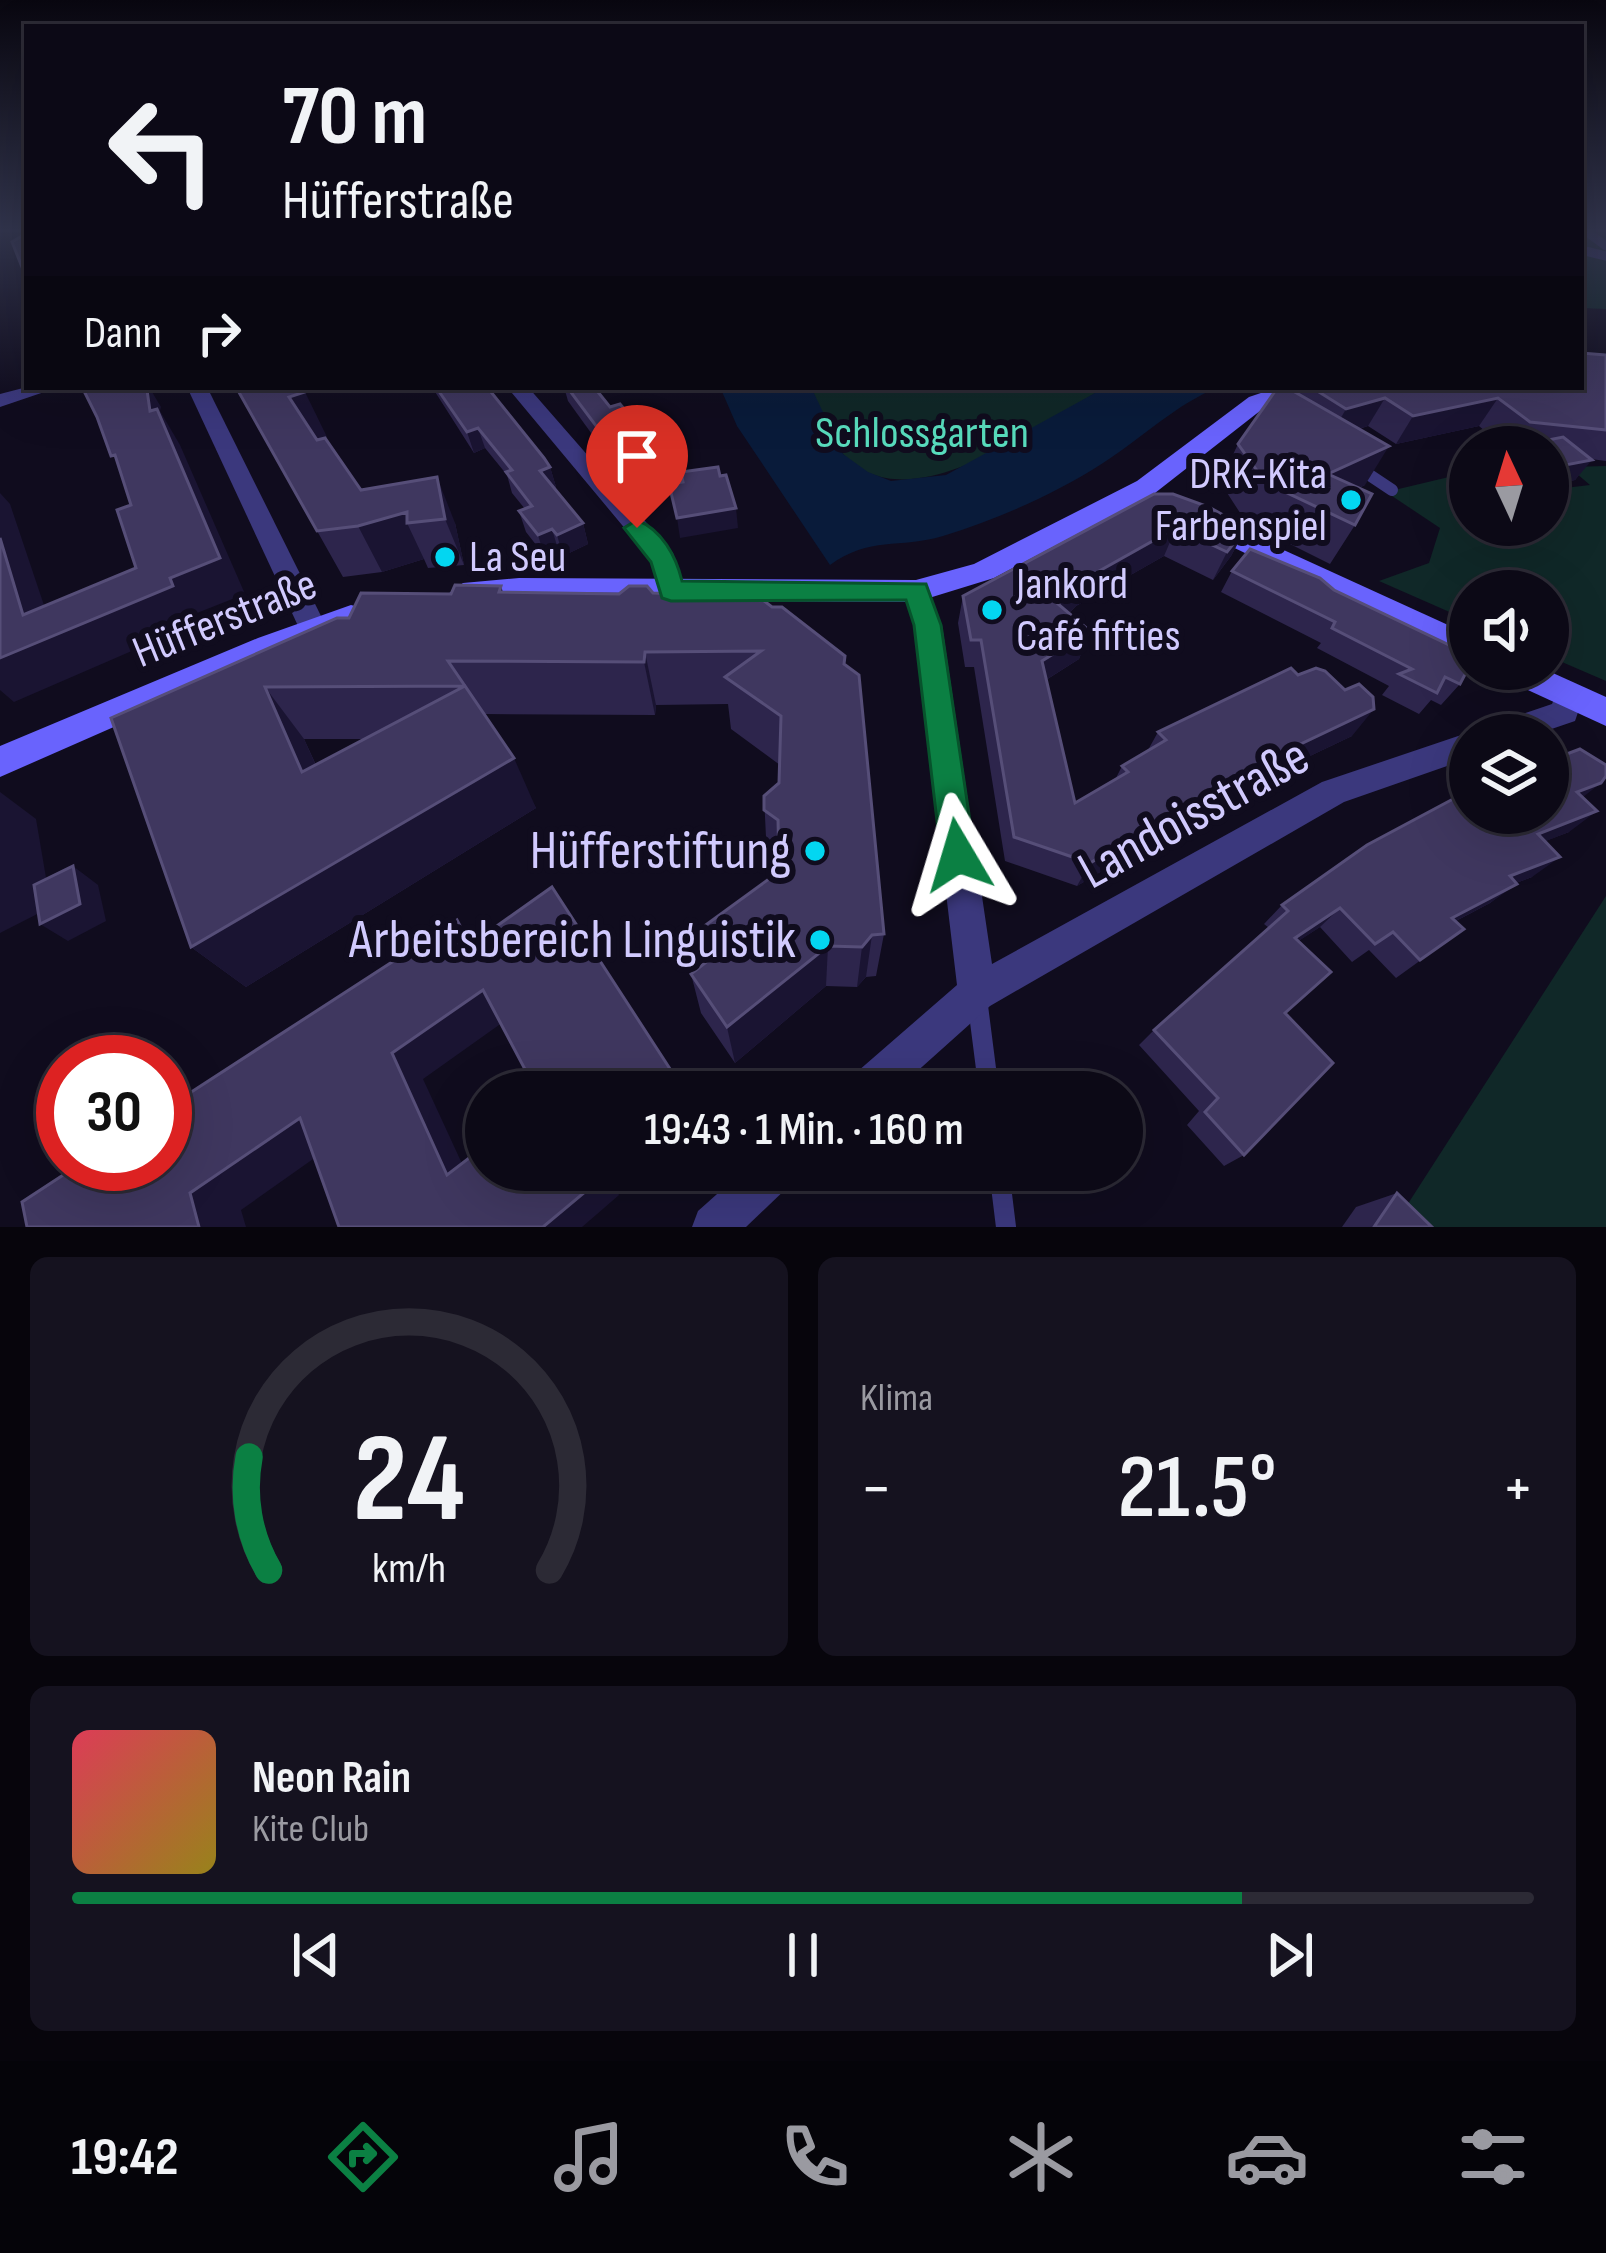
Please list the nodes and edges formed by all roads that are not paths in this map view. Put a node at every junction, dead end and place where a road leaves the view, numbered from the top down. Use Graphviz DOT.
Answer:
graph roads {
  1 [pos="37,390"];
  2 [pos="197,390"];
  3 [pos="520,390"];
  4 [pos="1296,390"];
  5 [pos="1,399"];
  6 [pos="1337,453"];
  7 [pos="1146,487"];
  8 [pos="1391,490"];
  9 [pos="916,590"];
  10 [pos="671,591"];
  11 [pos="422,600"];
  12 [pos="375,609"];
  13 [pos="313,628"];
  14 [pos="1449,640"];
  15 [pos="1558,690"];
  16 [pos="1569,695"];
  17 [pos="1606,712"];
  18 [pos="1558,714"];
  19 [pos="1449,752"];
  20 [pos="0,762"];
  21 [pos="977,993"];
  22 [pos="888,1071"];
  23 [pos="986,1071"];
  24 [pos="753,1191"];
  25 [pos="1002,1191"];
  26 [pos="714,1227"];
  27 [pos="1006,1227"];
  1 -- 5 [label="street"];
  2 -- 13 [label="street"];
  3 -- 10 [label="street"];
  4 -- 7 [label="street"];
  6 -- 8 [label="lane"];
  7 -- 9 [label="street"];
  7 -- 14 [label="street"];
  9 -- 10 [label="street"];
  9 -- 21 [label="street"];
  10 -- 11 [label="street"];
  12 -- 13 [label="street, Hüfferstraße"];
  13 -- 20 [label="street, Hüfferstraße"];
  15 -- 16 [label="street"];
  16 -- 17 [label="street"];
  16 -- 18 [label="street"];
  19 -- 21 [label="street, Landoisstraße"];
  21 -- 22 [label="street, Landoisstraße"];
  21 -- 23 [label="lane"];
  24 -- 26 [label="street"];
  25 -- 27 [label="lane"];
}
